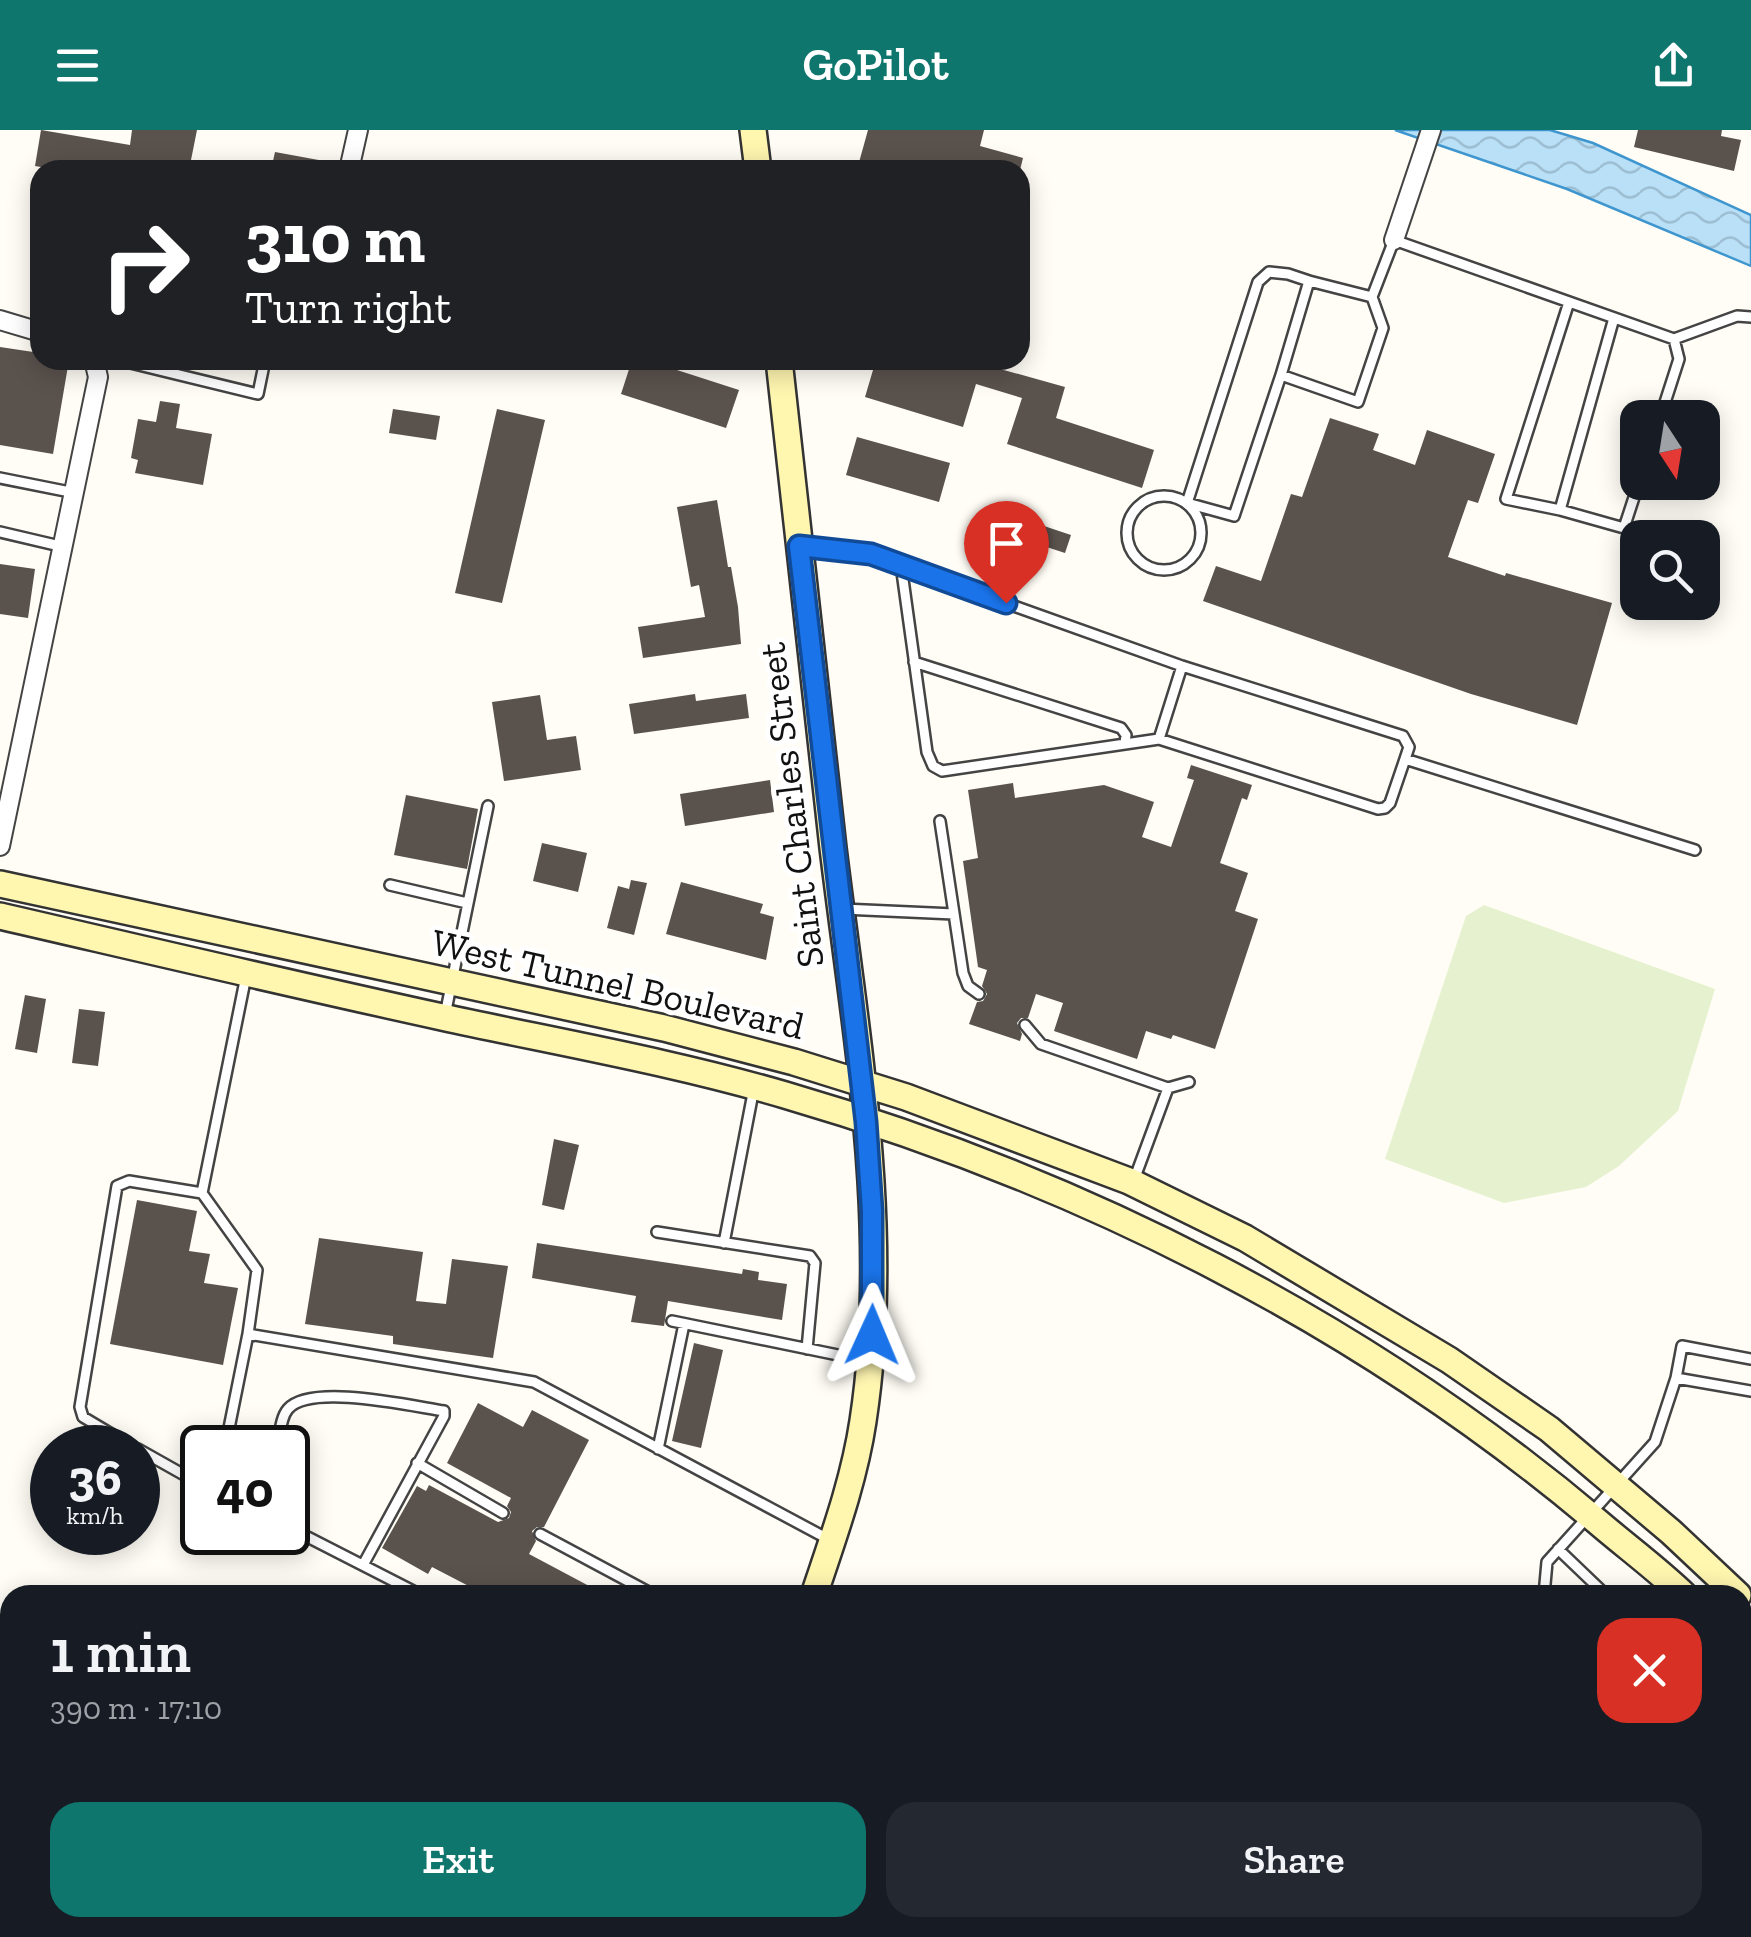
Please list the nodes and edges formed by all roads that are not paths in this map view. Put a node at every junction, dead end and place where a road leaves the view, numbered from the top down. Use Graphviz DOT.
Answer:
graph roads {
  1 [pos="358,130"];
  2 [pos="753,130"];
  3 [pos="1431,130"];
  4 [pos="351,160"];
  5 [pos="757,160"];
  6 [pos="1394,240"];
  7 [pos="1309,281"];
  8 [pos="1372,297"];
  9 [pos="1569,302"];
  10 [pos="1751,316"];
  11 [pos="1614,318"];
  12 [pos="0,320"];
  13 [pos="30,329"];
  14 [pos="1674,339"];
  15 [pos="96,370"];
  16 [pos="158,370"];
  17 [pos="263,370"];
  18 [pos="780,370"];
  19 [pos="1282,375"];
  20 [pos="1666,400"];
  21 [pos="0,478"];
  22 [pos="75,493"];
  23 [pos="1633,500"];
  24 [pos="1187,503"];
  25 [pos="1560,510"];
  26 [pos="0,532"];
  27 [pos="64,546"];
  28 [pos="799,546"];
  29 [pos="901,565"];
  30 [pos="914,662"];
  31 [pos="1182,666"];
  32 [pos="1159,738"];
  33 [pos="1125,743"];
  34 [pos="1405,759"];
  35 [pos="488,806"];
  36 [pos="940,820"];
  37 [pos="0,846"];
  38 [pos="1695,850"];
  39 [pos="0,884"];
  40 [pos="390,886"];
  41 [pos="467,903"];
  42 [pos="841,909"];
  43 [pos="954,914"];
  44 [pos="0,916"];
  45 [pos="247,973"];
  46 [pos="450,982"];
  47 [pos="979,994"];
  48 [pos="444,1018"];
  49 [pos="1025,1025"];
  50 [pos="1189,1082"];
  51 [pos="862,1083"];
  52 [pos="754,1087"];
  53 [pos="1168,1088"];
  54 [pos="866,1122"];
  55 [pos="1133,1183"];
  56 [pos="202,1193"];
  57 [pos="657,1232"];
  58 [pos="724,1242"];
  59 [pos="672,1321"];
  60 [pos="684,1324"];
  61 [pos="248,1334"];
  62 [pos="807,1349"];
  63 [pos="1751,1358"];
  64 [pos="870,1362"];
  65 [pos="1676,1378"];
  66 [pos="1751,1391"];
  67 [pos="95,1425"];
  68 [pos="230,1425"];
  69 [pos="282,1425"];
  70 [pos="658,1449"];
  71 [pos="417,1463"];
  72 [pos="1616,1486"];
  73 [pos="503,1512"];
  74 [pos="1589,1514"];
  75 [pos="540,1534"];
  76 [pos="310,1538"];
  77 [pos="832,1542"];
  78 [pos="1558,1549"];
  79 [pos="363,1565"];
  80 [pos="402,1585"];
  81 [pos="635,1585"];
  82 [pos="817,1585"];
  83 [pos="1545,1585"];
  84 [pos="1596,1585"];
  85 [pos="1672,1585"];
  86 [pos="1727,1585"];
  1 -- 4 [label="street"];
  2 -- 5 [label="main road"];
  3 -- 6 [label="street"];
  6 -- 8 [label="lane"];
  6 -- 9 [label="lane"];
  7 -- 8 [label="lane"];
  7 -- 19 [label="lane"];
  7 -- 24 [label="lane"];
  8 -- 19 [label="lane"];
  9 -- 11 [label="lane"];
  9 -- 25 [label="lane"];
  10 -- 14 [label="lane"];
  11 -- 14 [label="lane"];
  11 -- 25 [label="lane"];
  12 -- 13 [label="street"];
  14 -- 20 [label="lane"];
  15 -- 22 [label="street"];
  16 -- 17 [label="lane"];
  18 -- 28 [label="main road, Saint Charles Street"];
  19 -- 24 [label="lane"];
  21 -- 22 [label="lane"];
  22 -- 27 [label="street"];
  23 -- 25 [label="lane"];
  24 -- 24 [label="lane"];
  26 -- 27 [label="lane"];
  27 -- 37 [label="street"];
  28 -- 29 [label="lane"];
  28 -- 42 [label="main road, Saint Charles Street"];
  29 -- 30 [label="lane"];
  29 -- 31 [label="lane"];
  30 -- 33 [label="lane"];
  30 -- 33 [label="lane"];
  31 -- 32 [label="lane"];
  31 -- 34 [label="lane"];
  32 -- 33 [label="lane"];
  32 -- 34 [label="lane"];
  34 -- 38 [label="lane"];
  35 -- 41 [label="lane"];
  36 -- 43 [label="lane"];
  39 -- 46 [label="main road, West Tunnel Boulevard"];
  40 -- 41 [label="lane"];
  41 -- 46 [label="lane"];
  42 -- 43 [label="lane"];
  42 -- 51 [label="main road, Saint Charles Street"];
  43 -- 47 [label="lane"];
  44 -- 45 [label="main road, West Tunnel Boulevard"];
  45 -- 48 [label="main road, West Tunnel Boulevard"];
  45 -- 56 [label="lane"];
  46 -- 48 [label="lane"];
  46 -- 51 [label="main road, West Tunnel Boulevard"];
  48 -- 52 [label="main road, West Tunnel Boulevard"];
  49 -- 53 [label="lane"];
  50 -- 53 [label="lane"];
  51 -- 54 [label="main road, Saint Charles Street"];
  51 -- 55 [label="main road, West Tunnel Boulevard"];
  52 -- 54 [label="main road, West Tunnel Boulevard"];
  52 -- 58 [label="lane"];
  53 -- 55 [label="lane"];
  54 -- 64 [label="main road, Saint Charles Street"];
  54 -- 74 [label="main road, West Tunnel Boulevard"];
  55 -- 72 [label="main road, West Tunnel Boulevard"];
  56 -- 61 [label="lane"];
  56 -- 67 [label="lane"];
  57 -- 58 [label="lane"];
  58 -- 62 [label="lane"];
  59 -- 60 [label="lane"];
  60 -- 62 [label="lane"];
  60 -- 70 [label="lane"];
  61 -- 68 [label="lane"];
  61 -- 70 [label="lane"];
  62 -- 64 [label="lane"];
  63 -- 65 [label="lane"];
  64 -- 77 [label="main road, Saint Charles Street"];
  65 -- 66 [label="lane"];
  65 -- 72 [label="lane"];
  69 -- 71 [label="lane"];
  70 -- 77 [label="lane"];
  71 -- 73 [label="lane"];
  71 -- 79 [label="lane"];
  72 -- 74 [label="lane"];
  72 -- 86 [label="main road, West Tunnel Boulevard"];
  74 -- 78 [label="lane"];
  74 -- 85 [label="main road, West Tunnel Boulevard"];
  75 -- 81 [label="lane"];
  76 -- 79 [label="lane"];
  77 -- 82 [label="main road, Saint Charles Street"];
  78 -- 83 [label="lane"];
  78 -- 84 [label="lane"];
  79 -- 80 [label="lane"];
}
